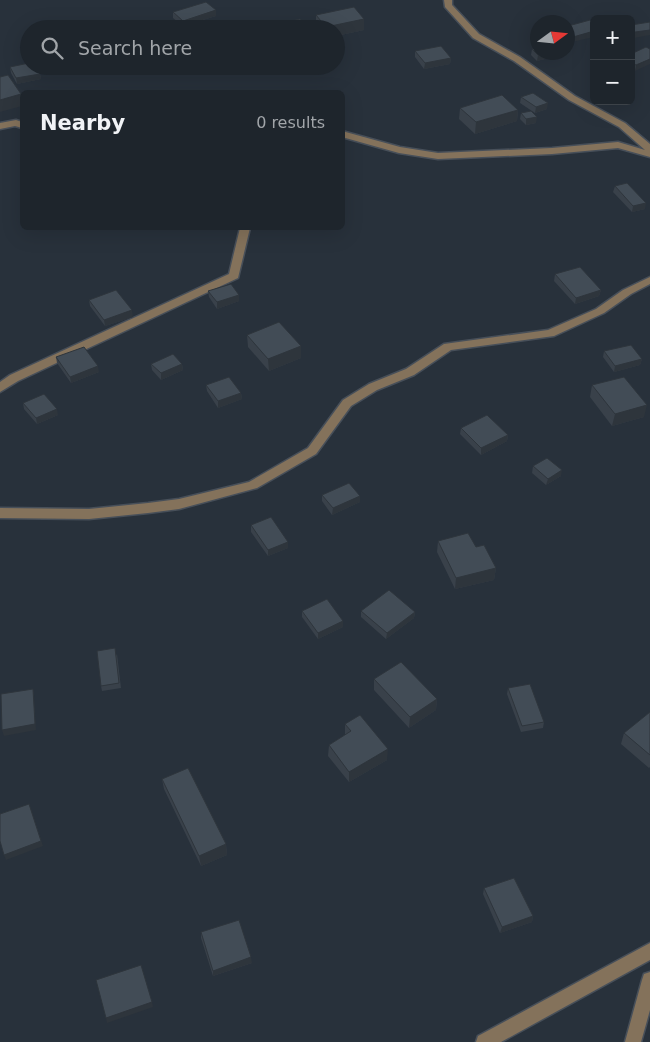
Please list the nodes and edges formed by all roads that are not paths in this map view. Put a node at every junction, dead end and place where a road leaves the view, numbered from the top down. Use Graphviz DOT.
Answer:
graph roads {
  1 [pos="448,0"];
  2 [pos="20,124"];
  3 [pos="0,126"];
  4 [pos="345,135"];
  5 [pos="650,149"];
  6 [pos="650,154"];
  7 [pos="245,230"];
  8 [pos="650,280"];
  9 [pos="0,388"];
  10 [pos="0,513"];
  11 [pos="650,951"];
  12 [pos="650,980"];
  13 [pos="484,1042"];
  14 [pos="633,1042"];
  1 -- 5 [label="street"];
  2 -- 3 [label="street"];
  4 -- 6 [label="street"];
  7 -- 9 [label="street"];
  8 -- 10 [label="street"];
  11 -- 13 [label="street"];
  12 -- 14 [label="street"];
}
